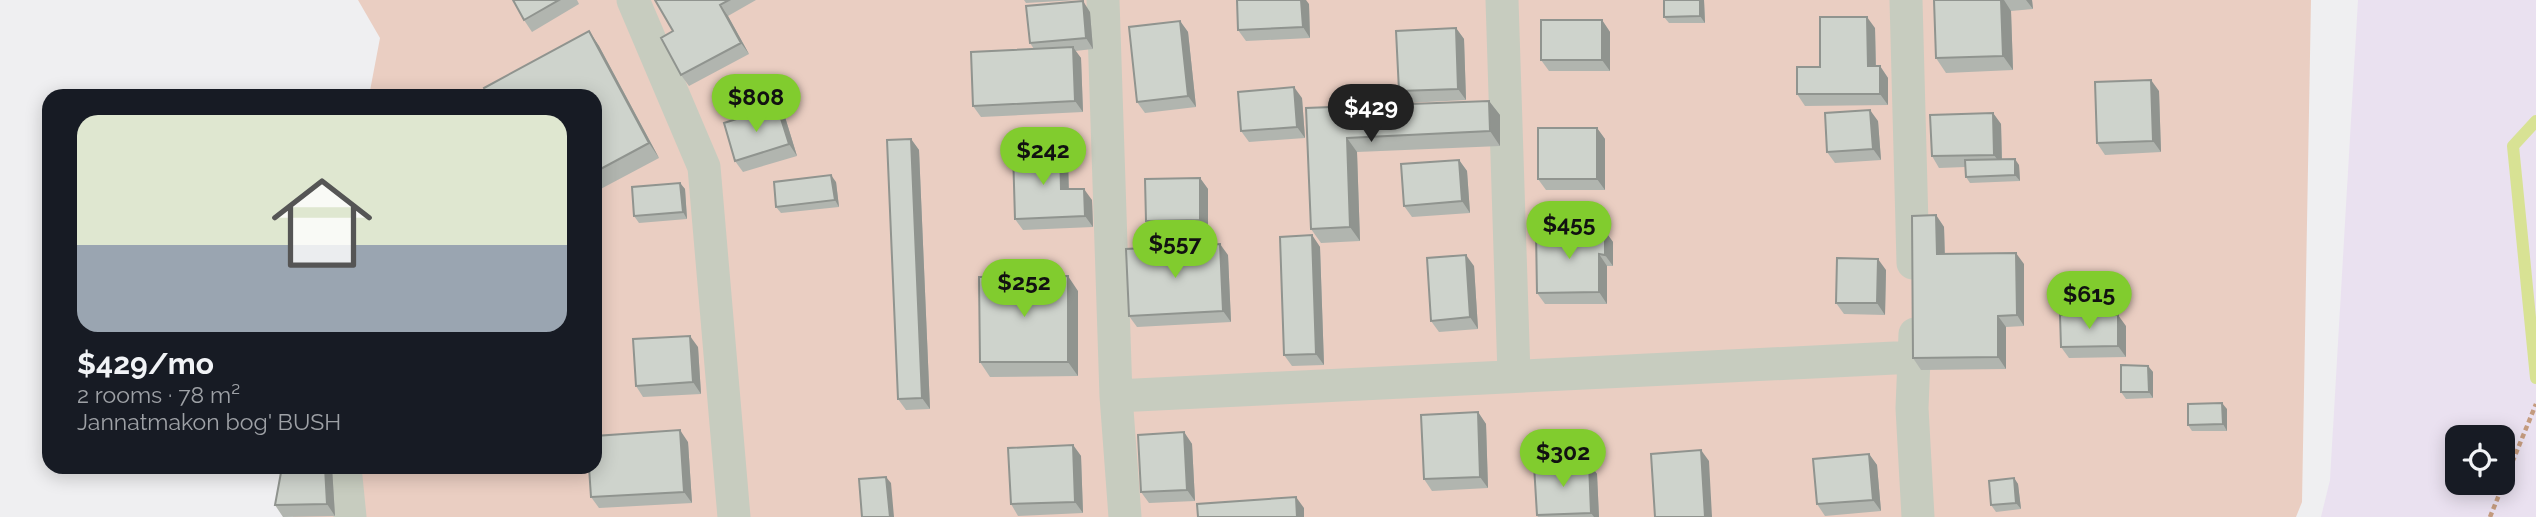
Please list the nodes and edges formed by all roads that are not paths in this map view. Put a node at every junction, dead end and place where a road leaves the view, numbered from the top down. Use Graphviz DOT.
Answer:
graph roads {
  1 [pos="634,0"];
  2 [pos="1103,0"];
  3 [pos="1502,0"];
  4 [pos="1906,0"];
  5 [pos="1915,357"];
  6 [pos="1514,375"];
  7 [pos="1116,396"];
  8 [pos="346,474"];
  9 [pos="350,517"];
  10 [pos="734,517"];
  11 [pos="1125,517"];
  12 [pos="1918,517"];
  1 -- 10 [label="street"];
  2 -- 7 [label="street"];
  3 -- 6 [label="street"];
  4 -- 5 [label="street"];
  5 -- 6 [label="street"];
  5 -- 12 [label="street"];
  6 -- 7 [label="street"];
  7 -- 11 [label="street"];
  8 -- 9 [label="street"];
}
